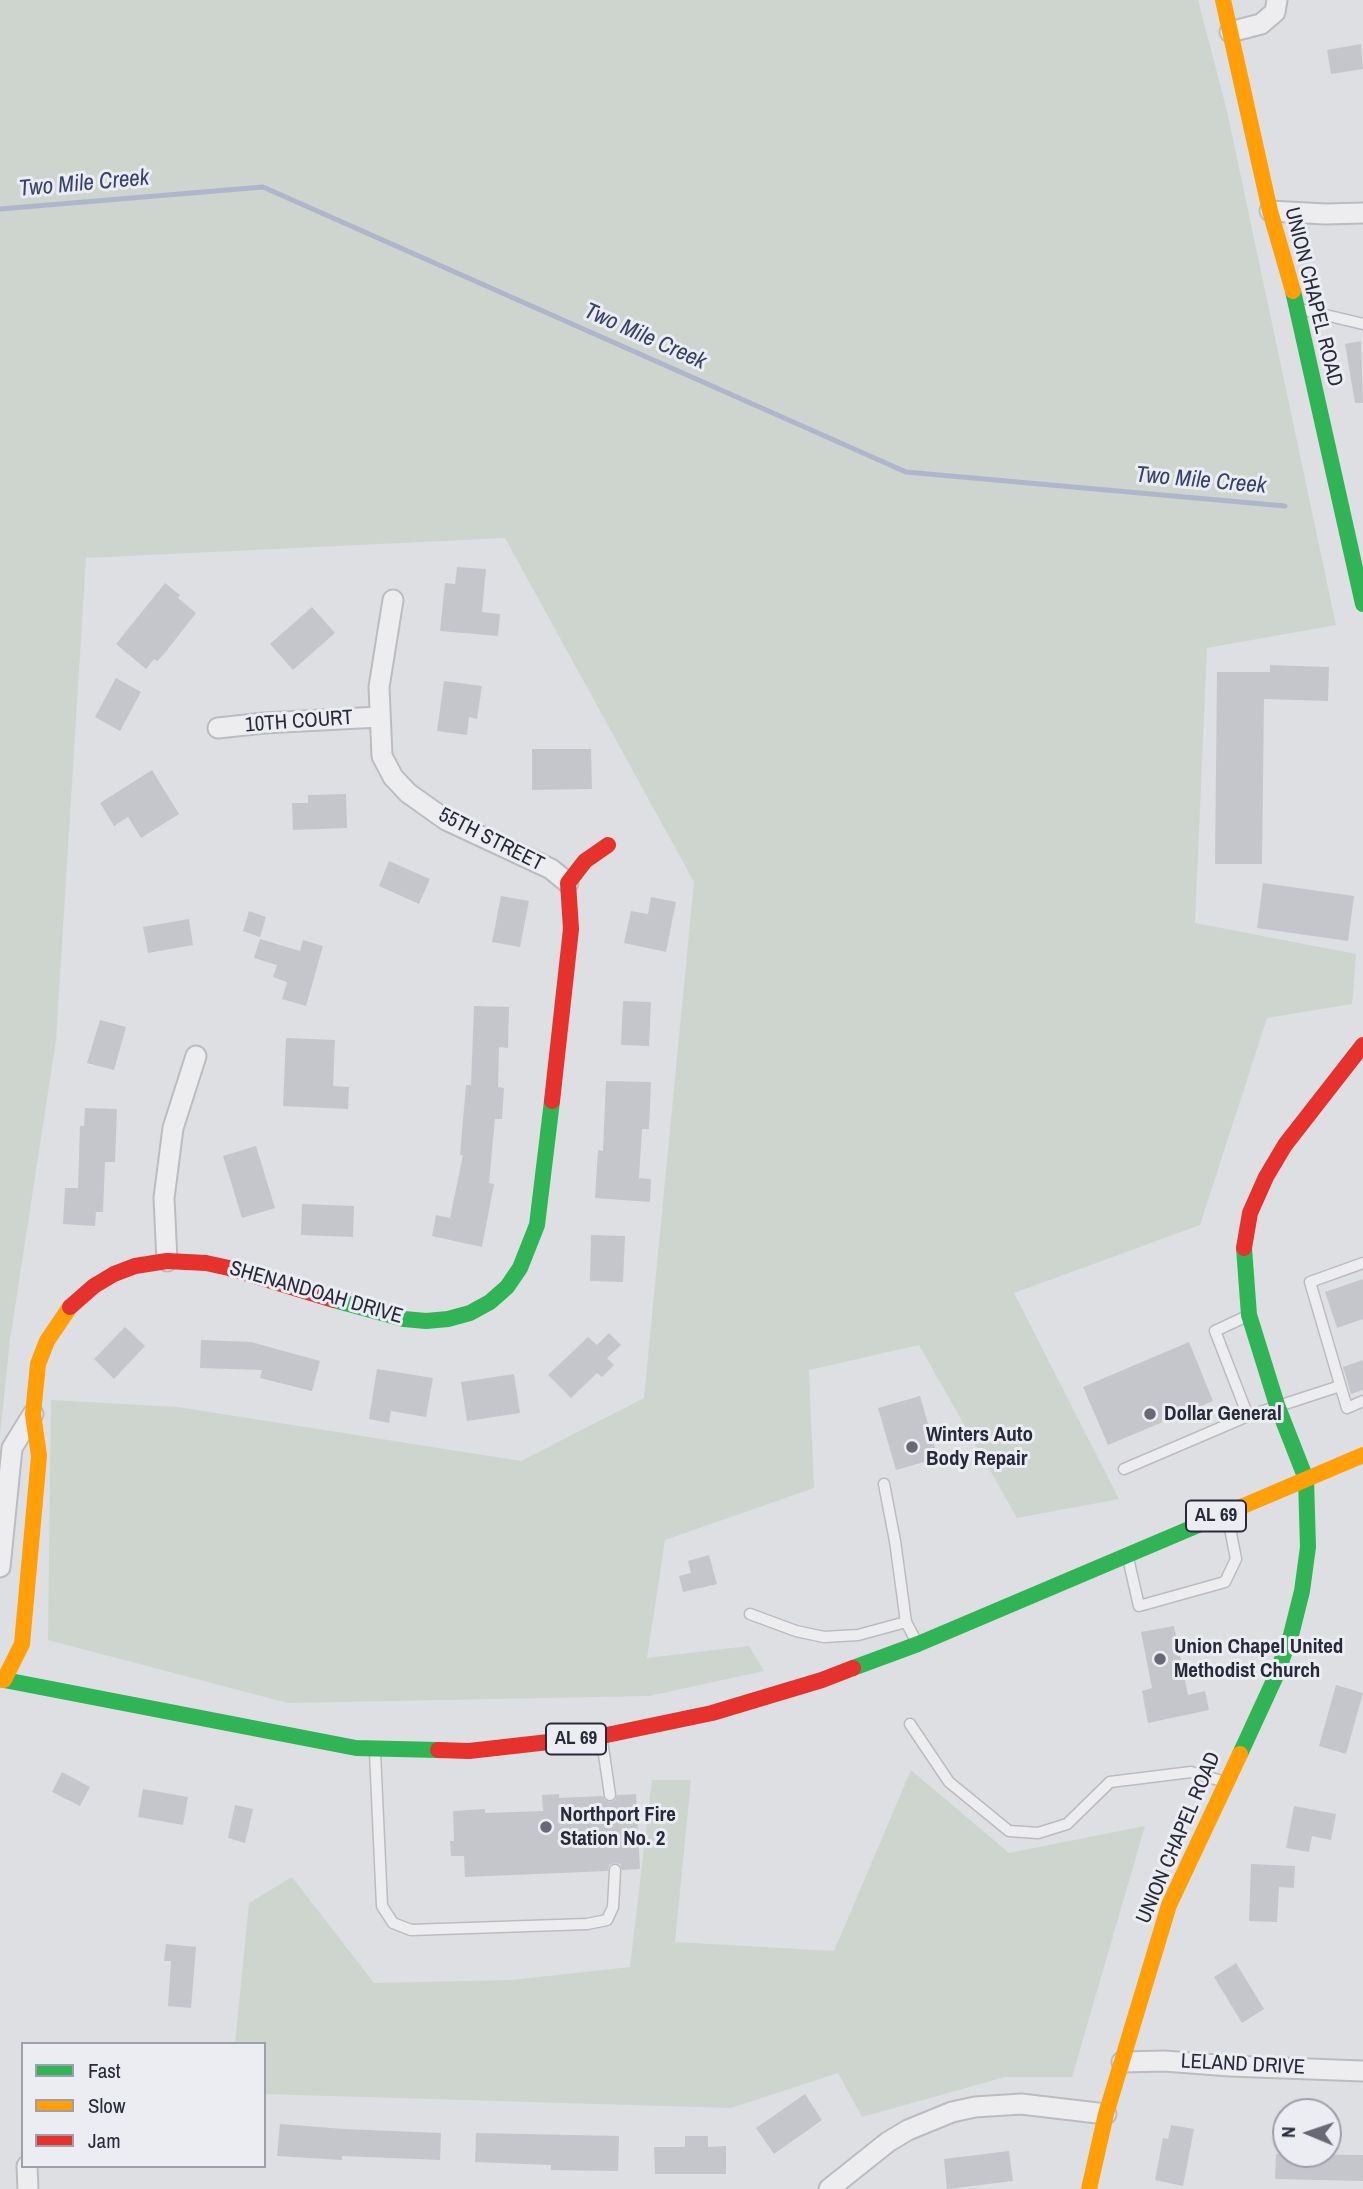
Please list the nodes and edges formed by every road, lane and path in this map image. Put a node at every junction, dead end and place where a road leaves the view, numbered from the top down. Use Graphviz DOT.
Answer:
graph roads {
  1 [pos="1223,0"];
  2 [pos="1277,0"];
  3 [pos="1230,32"];
  4 [pos="1270,211"];
  5 [pos="1363,213"];
  6 [pos="1297,308"];
  7 [pos="1363,324"];
  8 [pos="393,600"];
  9 [pos="1363,604"];
  10 [pos="379,718"];
  11 [pos="218,728"];
  12 [pos="608,845"];
  13 [pos="568,883"];
  14 [pos="1363,1045"];
  15 [pos="196,1056"];
  16 [pos="167,1261"];
  17 [pos="1363,1263"];
  18 [pos="1249,1315"];
  19 [pos="1340,1386"];
  20 [pos="1363,1401"];
  21 [pos="1276,1405"];
  22 [pos="33,1414"];
  23 [pos="1248,1416"];
  24 [pos="1363,1455"];
  25 [pos="1124,1469"];
  26 [pos="1306,1479"];
  27 [pos="884,1484"];
  28 [pos="1226,1512"];
  29 [pos="1127,1554"];
  30 [pos="0,1567"];
  31 [pos="750,1614"];
  32 [pos="906,1622"];
  33 [pos="918,1644"];
  34 [pos="1,1674"];
  35 [pos="910,1724"];
  36 [pos="601,1736"];
  37 [pos="375,1748"];
  38 [pos="1225,1782"];
  39 [pos="610,1796"];
  40 [pos="615,1870"];
  41 [pos="1122,2062"];
  42 [pos="1363,2070"];
  43 [pos="1106,2114"];
  44 [pos="27,2168"];
  45 [pos="27,2189"];
  46 [pos="829,2189"];
  47 [pos="1089,2189"];
  1 -- 3 [label="street, UNION CHAPEL ROAD"];
  2 -- 3 [label="street"];
  3 -- 4 [label="street, UNION CHAPEL ROAD"];
  4 -- 5 [label="street"];
  4 -- 6 [label="street, UNION CHAPEL ROAD"];
  6 -- 7 [label="lane"];
  6 -- 9 [label="street, UNION CHAPEL ROAD"];
  8 -- 10 [label="street, 55TH STREET"];
  10 -- 11 [label="street, 10TH COURT"];
  10 -- 13 [label="street, 55TH STREET"];
  12 -- 13 [label="street"];
  13 -- 16 [label="street, SHENANDOAH DRIVE"];
  14 -- 18 [label="street"];
  15 -- 16 [label="street"];
  16 -- 22 [label="street, SHENANDOAH DRIVE"];
  17 -- 19 [label="lane"];
  18 -- 21 [label="street"];
  18 -- 23 [label="lane"];
  19 -- 20 [label="lane"];
  19 -- 21 [label="lane"];
  21 -- 23 [label="lane"];
  21 -- 26 [label="street"];
  22 -- 30 [label="street, SHENANDOAH DRIVE"];
  22 -- 34 [label="street, SHENANDOAH DRIVE"];
  23 -- 25 [label="lane"];
  24 -- 26 [label="street, AL 69"];
  26 -- 28 [label="street, AL 69"];
  26 -- 38 [label="street, UNION CHAPEL ROAD"];
  27 -- 32 [label="lane"];
  28 -- 29 [label="street, AL 69"];
  28 -- 29 [label="lane"];
  29 -- 33 [label="street, AL 69"];
  31 -- 32 [label="lane"];
  32 -- 33 [label="lane"];
  33 -- 36 [label="street, AL 69"];
  34 -- 37 [label="street, AL 69"];
  35 -- 38 [label="lane"];
  36 -- 37 [label="street, AL 69"];
  36 -- 39 [label="lane"];
  37 -- 40 [label="lane"];
  38 -- 41 [label="street, UNION CHAPEL ROAD"];
  41 -- 42 [label="street, LELAND DRIVE"];
  41 -- 43 [label="street, UNION CHAPEL ROAD"];
  43 -- 46 [label="street"];
  43 -- 47 [label="street, UNION CHAPEL ROAD"];
  44 -- 45 [label="street"];
}
